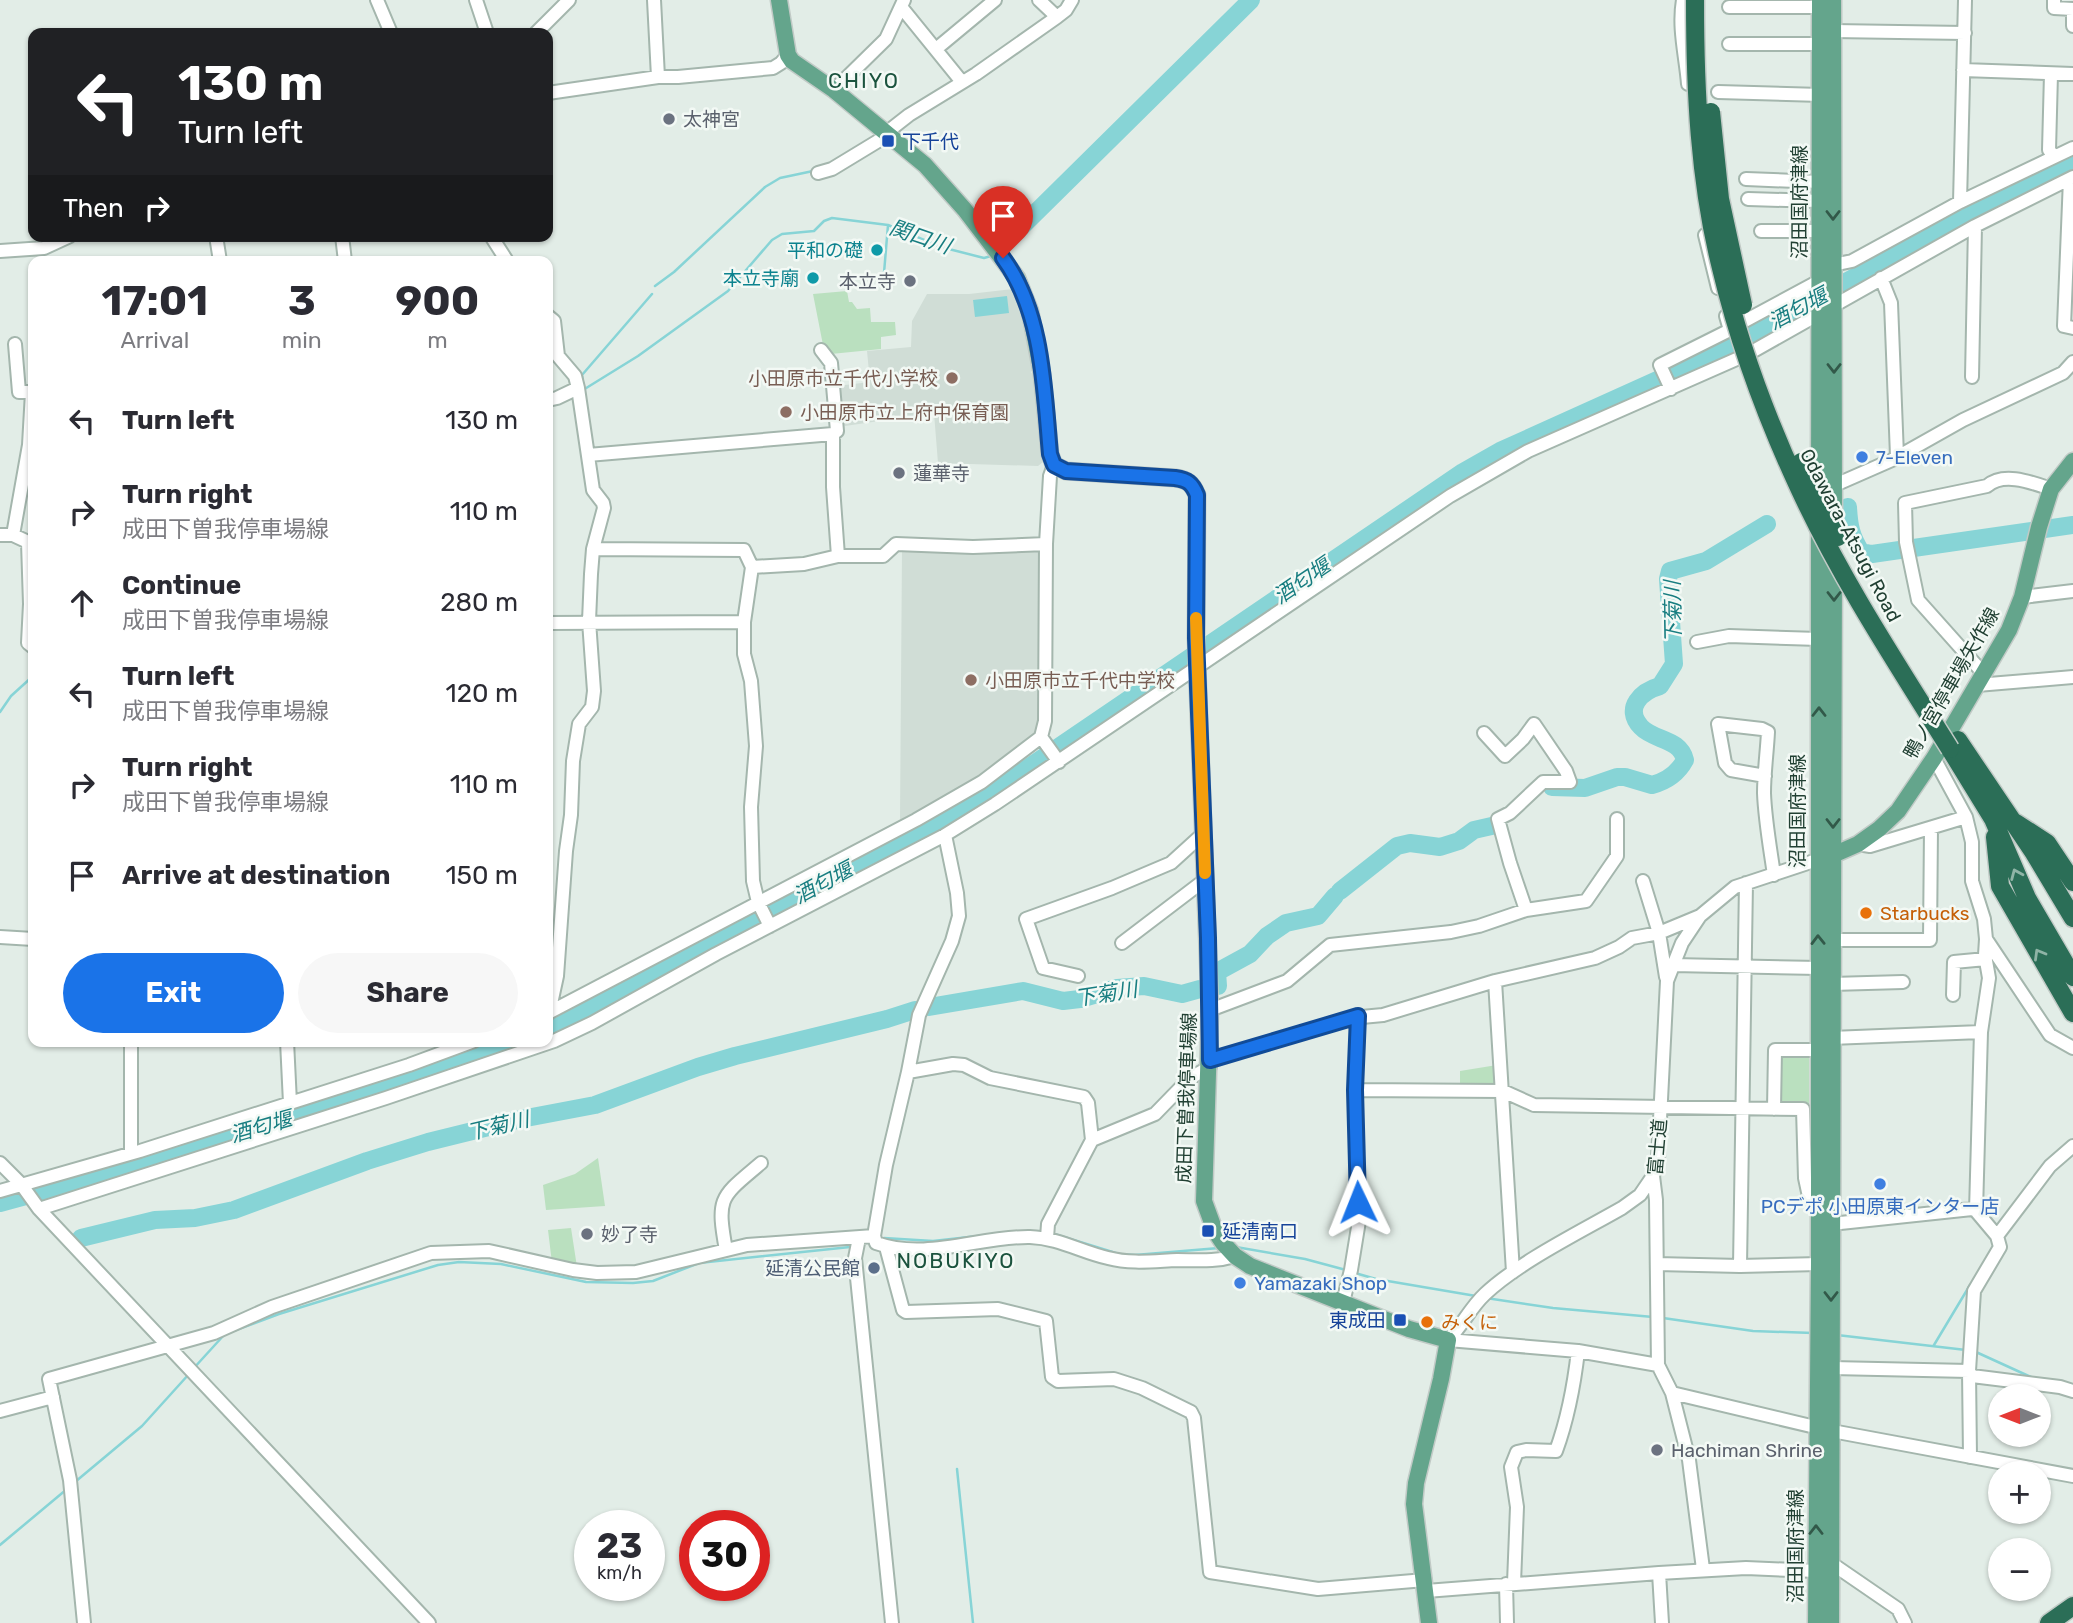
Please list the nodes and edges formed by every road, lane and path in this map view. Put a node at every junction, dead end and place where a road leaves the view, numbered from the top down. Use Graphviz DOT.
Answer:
graph roads {
  1 [pos="377,0"];
  2 [pos="476,0"];
  3 [pos="569,0"];
  4 [pos="654,0"];
  5 [pos="779,0"];
  6 [pos="995,0"];
  7 [pos="1039,0"];
  8 [pos="1072,0"];
  9 [pos="1683,0"];
  10 [pos="1695,0"];
  11 [pos="1707,0"];
  12 [pos="1965,0"];
  13 [pos="2054,0"];
  14 [pos="1825,2"];
  15 [pos="903,4"];
  16 [pos="1728,7"];
  17 [pos="1057,17"];
  18 [pos="2073,26"];
  19 [pos="387,28"];
  20 [pos="485,28"];
  21 [pos="541,28"];
  22 [pos="1833,31"];
  23 [pos="1965,33"];
  24 [pos="1729,44"];
  25 [pos="1821,44"];
  26 [pos="936,49"];
  27 [pos="788,55"];
  28 [pos="1963,70"];
  29 [pos="2051,74"];
  30 [pos="2073,74"];
  31 [pos="658,77"];
  32 [pos="962,82"];
  33 [pos="834,90"];
  34 [pos="553,92"];
  35 [pos="1718,92"];
  36 [pos="1821,94"];
  37 [pos="887,134"];
  38 [pos="2073,148"];
  39 [pos="2054,156"];
  40 [pos="818,173"];
  41 [pos="2071,178"];
  42 [pos="1746,179"];
  43 [pos="1820,182"];
  44 [pos="1748,199"];
  45 [pos="1820,201"];
  46 [pos="1960,202"];
  47 [pos="1975,226"];
  48 [pos="1761,231"];
  49 [pos="1820,231"];
  50 [pos="57,242"];
  51 [pos="0,251"];
  52 [pos="1833,265"];
  53 [pos="1881,278"];
  54 [pos="1819,284"];
  55 [pos="1826,307"];
  56 [pos="553,320"];
  57 [pos="2073,328"];
  58 [pos="1730,330"];
  59 [pos="15,344"];
  60 [pos="821,350"];
  61 [pos="2073,362"];
  62 [pos="1972,377"];
  63 [pos="1671,389"];
  64 [pos="28,392"];
  65 [pos="579,392"];
  66 [pos="553,399"];
  67 [pos="833,433"];
  68 [pos="588,455"];
  69 [pos="1897,456"];
  70 [pos="2073,461"];
  71 [pos="28,463"];
  72 [pos="1054,465"];
  73 [pos="1835,485"];
  74 [pos="2051,489"];
  75 [pos="7,535"];
  76 [pos="1046,544"];
  77 [pos="593,549"];
  78 [pos="838,556"];
  79 [pos="28,563"];
  80 [pos="752,567"];
  81 [pos="2073,591"];
  82 [pos="2022,597"];
  83 [pos="589,621"];
  84 [pos="744,622"];
  85 [pos="553,623"];
  86 [pos="1819,639"];
  87 [pos="1697,642"];
  88 [pos="1197,668"];
  89 [pos="2073,677"];
  90 [pos="1981,680"];
  91 [pos="1484,733"];
  92 [pos="1044,740"];
  93 [pos="1947,749"];
  94 [pos="1059,762"];
  95 [pos="1765,776"];
  96 [pos="1966,817"];
  97 [pos="2000,818"];
  98 [pos="1618,819"];
  99 [pos="1931,828"];
  100 [pos="1204,833"];
  101 [pos="945,835"];
  102 [pos="1858,844"];
  103 [pos="1825,858"];
  104 [pos="1774,875"];
  105 [pos="1206,879"];
  106 [pos="1643,881"];
  107 [pos="2073,881"];
  108 [pos="1746,883"];
  109 [pos="758,902"];
  110 [pos="1526,911"];
  111 [pos="1700,916"];
  112 [pos="2073,918"];
  113 [pos="770,926"];
  114 [pos="1659,933"];
  115 [pos="0,937"];
  116 [pos="28,939"];
  117 [pos="1986,939"];
  118 [pos="1833,940"];
  119 [pos="1122,943"];
  120 [pos="1986,959"];
  121 [pos="1673,965"];
  122 [pos="1745,968"];
  123 [pos="1819,968"];
  124 [pos="1078,976"];
  125 [pos="2073,977"];
  126 [pos="1495,981"];
  127 [pos="1667,981"];
  128 [pos="1903,982"];
  129 [pos="1832,984"];
  130 [pos="553,992"];
  131 [pos="1953,995"];
  132 [pos="553,1010"];
  133 [pos="1210,1010"];
  134 [pos="2073,1013"];
  135 [pos="1358,1016"];
  136 [pos="1981,1032"];
  137 [pos="1831,1038"];
  138 [pos="553,1041"];
  139 [pos="131,1047"];
  140 [pos="287,1047"];
  141 [pos="536,1047"];
  142 [pos="439,1048"];
  143 [pos="2073,1048"];
  144 [pos="1819,1050"];
  145 [pos="1210,1064"];
  146 [pos="908,1072"];
  147 [pos="1355,1090"];
  148 [pos="1503,1091"];
  149 [pos="290,1103"];
  150 [pos="1660,1106"];
  151 [pos="1743,1108"];
  152 [pos="1774,1109"];
  153 [pos="1092,1140"];
  154 [pos="2073,1146"];
  155 [pos="131,1153"];
  156 [pos="0,1163"];
  157 [pos="761,1163"];
  158 [pos="1653,1176"];
  159 [pos="22,1184"];
  160 [pos="0,1191"];
  161 [pos="38,1208"];
  162 [pos="1976,1211"];
  163 [pos="1819,1212"];
  164 [pos="1831,1224"];
  165 [pos="1047,1234"];
  166 [pos="874,1236"];
  167 [pos="859,1238"];
  168 [pos="1999,1241"];
  169 [pos="886,1247"];
  170 [pos="726,1250"];
  171 [pos="1235,1256"];
  172 [pos="1657,1264"];
  173 [pos="1819,1264"];
  174 [pos="1740,1266"];
  175 [pos="1513,1272"];
  176 [pos="1343,1302"];
  177 [pos="1824,1334"];
  178 [pos="1448,1340"];
  179 [pos="168,1346"];
  180 [pos="1578,1351"];
  181 [pos="1658,1365"];
  182 [pos="1832,1368"];
  183 [pos="1969,1371"];
  184 [pos="2073,1391"];
  185 [pos="1672,1393"];
  186 [pos="53,1397"];
  187 [pos="0,1411"];
  188 [pos="1824,1429"];
  189 [pos="1970,1457"];
  190 [pos="2073,1476"];
  191 [pos="1824,1567"];
  192 [pos="1703,1569"];
  193 [pos="1659,1573"];
  194 [pos="1510,1584"];
  195 [pos="1426,1586"];
  196 [pos="2073,1605"];
  197 [pos="84,1623"];
  198 [pos="429,1623"];
  199 [pos="892,1623"];
  200 [pos="1429,1623"];
  201 [pos="1507,1623"];
  202 [pos="1662,1623"];
  203 [pos="1816,1623"];
  204 [pos="1831,1623"];
  205 [pos="1905,1623"];
  206 [pos="2049,1623"];
  1 -- 19 [label="street"];
  2 -- 20 [label="street"];
  3 -- 21 [label="street"];
  4 -- 31 [label="street"];
  5 -- 27 [label="main road"];
  6 -- 26 [label="street"];
  7 -- 17 [label="street"];
  8 -- 17 [label="street"];
  9 -- 58 [label="street"];
  10 -- 93 [label="highway, Odawara-Atsugi Road, bridge"];
  11 -- 93 [label="highway, Odawara-Atsugi Road, bridge"];
  12 -- 23 [label="street"];
  13 -- 18 [label="street"];
  14 -- 16 [label="street"];
  14 -- 22 [label="main road, 沼田国府津線"];
  14 -- 25 [label="main road, 沼田国府津線"];
  15 -- 26 [label="street"];
  15 -- 33 [label="street"];
  17 -- 32 [label="street"];
  22 -- 23 [label="street"];
  22 -- 52 [label="main road, 沼田国府津線, one-way"];
  23 -- 28 [label="street"];
  24 -- 25 [label="street"];
  25 -- 36 [label="main road, 沼田国府津線"];
  26 -- 32 [label="street"];
  27 -- 31 [label="street"];
  27 -- 33 [label="main road"];
  28 -- 29 [label="street"];
  28 -- 46 [label="street"];
  29 -- 30 [label="street"];
  29 -- 39 [label="street"];
  31 -- 34 [label="street"];
  32 -- 37 [label="street"];
  33 -- 37 [label="main road"];
  35 -- 36 [label="street"];
  36 -- 43 [label="main road, 沼田国府津線"];
  37 -- 40 [label="street"];
  37 -- 72 [label="main road"];
  38 -- 39 [label="street"];
  39 -- 46 [label="street"];
  41 -- 47 [label="street"];
  41 -- 57 [label="street"];
  42 -- 43 [label="street"];
  43 -- 45 [label="main road, 沼田国府津線"];
  44 -- 45 [label="street"];
  45 -- 49 [label="main road, 沼田国府津線"];
  46 -- 52 [label="street"];
  47 -- 53 [label="street"];
  47 -- 62 [label="street"];
  48 -- 49 [label="street"];
  49 -- 54 [label="main road, 沼田国府津線"];
  50 -- 51 [label="street"];
  52 -- 55 [label="main road, 沼田国府津線"];
  53 -- 55 [label="street"];
  53 -- 69 [label="street"];
  54 -- 55 [label="main road, 沼田国府津線"];
  54 -- 58 [label="street"];
  55 -- 63 [label="street"];
  55 -- 73 [label="main road, 沼田国府津線, one-way"];
  55 -- 86 [label="main road, 沼田国府津線"];
  56 -- 65 [label="street"];
  58 -- 63 [label="street"];
  59 -- 64 [label="street"];
  60 -- 67 [label="street"];
  61 -- 69 [label="street"];
  63 -- 88 [label="street"];
  65 -- 66 [label="street"];
  65 -- 68 [label="street"];
  67 -- 68 [label="street"];
  67 -- 78 [label="street"];
  68 -- 77 [label="street"];
  69 -- 73 [label="street"];
  70 -- 74 [label="main road, 鴨ノ宮停車場矢作線"];
  71 -- 75 [label="street"];
  72 -- 76 [label="street"];
  72 -- 88 [label="main road, 成田下曽我停車場線"];
  73 -- 103 [label="main road, 沼田国府津線, one-way"];
  74 -- 82 [label="main road, 鴨ノ宮停車場矢作線"];
  74 -- 90 [label="street"];
  75 -- 79 [label="street"];
  76 -- 78 [label="street"];
  76 -- 92 [label="street"];
  77 -- 80 [label="street"];
  77 -- 83 [label="street"];
  78 -- 80 [label="street"];
  80 -- 84 [label="street"];
  81 -- 82 [label="street"];
  82 -- 90 [label="main road, 鴨ノ宮停車場矢作線"];
  83 -- 84 [label="street"];
  83 -- 85 [label="street"];
  83 -- 130 [label="street"];
  84 -- 109 [label="street"];
  86 -- 87 [label="street"];
  103 -- 86 [label="main road, 沼田国府津線, one-way"];
  88 -- 94 [label="street"];
  88 -- 100 [label="main road, 成田下曽我停車場線"];
  89 -- 90 [label="street"];
  90 -- 93 [label="main road, 鴨ノ宮停車場矢作線"];
  91 -- 110 [label="street"];
  92 -- 94 [label="street"];
  92 -- 109 [label="street"];
  93 -- 96 [label="street"];
  93 -- 97 [label="highway, Odawara-Atsugi Road"];
  93 -- 102 [label="main road, 鴨ノ宮停車場矢作線"];
  94 -- 101 [label="street"];
  95 -- 95 [label="street"];
  95 -- 104 [label="street"];
  96 -- 99 [label="street"];
  96 -- 117 [label="street"];
  97 -- 107 [label="highway, Odawara-Atsugi Road"];
  97 -- 112 [label="highway, Odawara-Atsugi Road"];
  125 -- 97 [label="highway, Odawara-Atsugi Road, one-way"];
  134 -- 97 [label="highway, Odawara-Atsugi Road, one-way"];
  98 -- 110 [label="street"];
  99 -- 102 [label="street"];
  99 -- 118 [label="street"];
  100 -- 105 [label="main road, 成田下曽我停車場線"];
  100 -- 124 [label="street"];
  101 -- 113 [label="street"];
  101 -- 146 [label="street"];
  102 -- 103 [label="main road, 鴨ノ宮停車場矢作線"];
  103 -- 104 [label="street, 富士道"];
  103 -- 118 [label="main road, 沼田国府津線"];
  123 -- 103 [label="main road, 沼田国府津線, one-way"];
  104 -- 108 [label="street, 富士道"];
  105 -- 119 [label="street"];
  105 -- 133 [label="main road, 成田下曽我停車場線"];
  106 -- 114 [label="street"];
  108 -- 111 [label="street, 富士道"];
  108 -- 122 [label="street"];
  109 -- 113 [label="street"];
  109 -- 132 [label="street"];
  110 -- 133 [label="street"];
  111 -- 114 [label="street"];
  111 -- 121 [label="street, 富士道"];
  113 -- 138 [label="street"];
  114 -- 126 [label="street"];
  114 -- 127 [label="street"];
  115 -- 116 [label="street"];
  117 -- 120 [label="street"];
  117 -- 143 [label="street"];
  118 -- 129 [label="main road, 沼田国府津線"];
  120 -- 131 [label="street"];
  120 -- 136 [label="street"];
  121 -- 122 [label="street"];
  121 -- 127 [label="street, 富士道"];
  122 -- 123 [label="street"];
  122 -- 151 [label="street"];
  123 -- 144 [label="main road, 沼田国府津線"];
  126 -- 135 [label="street"];
  126 -- 148 [label="street"];
  127 -- 150 [label="street, 富士道"];
  128 -- 129 [label="street"];
  129 -- 137 [label="main road, 沼田国府津線"];
  133 -- 145 [label="main road, 成田下曽我停車場線"];
  135 -- 145 [label="street"];
  135 -- 147 [label="street"];
  136 -- 137 [label="street"];
  136 -- 162 [label="street"];
  137 -- 164 [label="main road, 沼田国府津線"];
  139 -- 155 [label="street"];
  140 -- 149 [label="street"];
  141 -- 161 [label="street"];
  142 -- 149 [label="street"];
  144 -- 152 [label="street"];
  144 -- 163 [label="main road, 沼田国府津線"];
  145 -- 153 [label="street"];
  145 -- 171 [label="main road, 成田下曽我停車場線"];
  146 -- 153 [label="street"];
  146 -- 166 [label="street"];
  147 -- 148 [label="street"];
  147 -- 176 [label="street"];
  148 -- 150 [label="street"];
  148 -- 175 [label="street"];
  149 -- 155 [label="street"];
  150 -- 151 [label="street"];
  150 -- 158 [label="street, 富士道"];
  151 -- 152 [label="street"];
  151 -- 174 [label="street"];
  152 -- 163 [label="street"];
  153 -- 165 [label="street"];
  154 -- 168 [label="street"];
  155 -- 159 [label="street"];
  156 -- 159 [label="street"];
  157 -- 170 [label="street"];
  158 -- 172 [label="street, 富士道"];
  158 -- 175 [label="street"];
  159 -- 160 [label="street"];
  159 -- 161 [label="street"];
  161 -- 179 [label="street"];
  162 -- 164 [label="street"];
  162 -- 168 [label="street"];
  163 -- 173 [label="main road, 沼田国府津線"];
  164 -- 177 [label="main road, 沼田国府津線, one-way"];
  165 -- 169 [label="street"];
  165 -- 171 [label="street"];
  166 -- 167 [label="street"];
  166 -- 169 [label="street"];
  167 -- 170 [label="street"];
  167 -- 199 [label="street"];
  168 -- 183 [label="street"];
  169 -- 195 [label="street"];
  170 -- 179 [label="street"];
  171 -- 176 [label="main road, 成田下曽我停車場線"];
  172 -- 174 [label="street"];
  172 -- 181 [label="street, 富士道"];
  173 -- 174 [label="street"];
  173 -- 177 [label="main road, 沼田国府津線"];
  175 -- 178 [label="street"];
  176 -- 178 [label="main road, 成田下曽我停車場線"];
  177 -- 182 [label="main road, 沼田国府津線"];
  177 -- 188 [label="main road, 沼田国府津線"];
  178 -- 180 [label="street"];
  178 -- 195 [label="main road"];
  179 -- 186 [label="street"];
  179 -- 198 [label="street"];
  180 -- 181 [label="street"];
  180 -- 194 [label="street"];
  181 -- 185 [label="street"];
  182 -- 183 [label="street"];
  182 -- 188 [label="main road, 沼田国府津線"];
  183 -- 184 [label="street"];
  183 -- 189 [label="street"];
  185 -- 188 [label="street"];
  185 -- 192 [label="street"];
  186 -- 187 [label="street"];
  186 -- 197 [label="street"];
  188 -- 189 [label="street"];
  188 -- 191 [label="main road, 沼田国府津線"];
  189 -- 190 [label="street"];
  191 -- 192 [label="street"];
  191 -- 203 [label="main road, 沼田国府津線"];
  191 -- 204 [label="main road, 沼田国府津線"];
  191 -- 205 [label="street"];
  192 -- 193 [label="street"];
  193 -- 194 [label="street"];
  193 -- 202 [label="street"];
  194 -- 195 [label="street"];
  194 -- 201 [label="street"];
  195 -- 200 [label="main road"];
  196 -- 206 [label="highway"];
}
